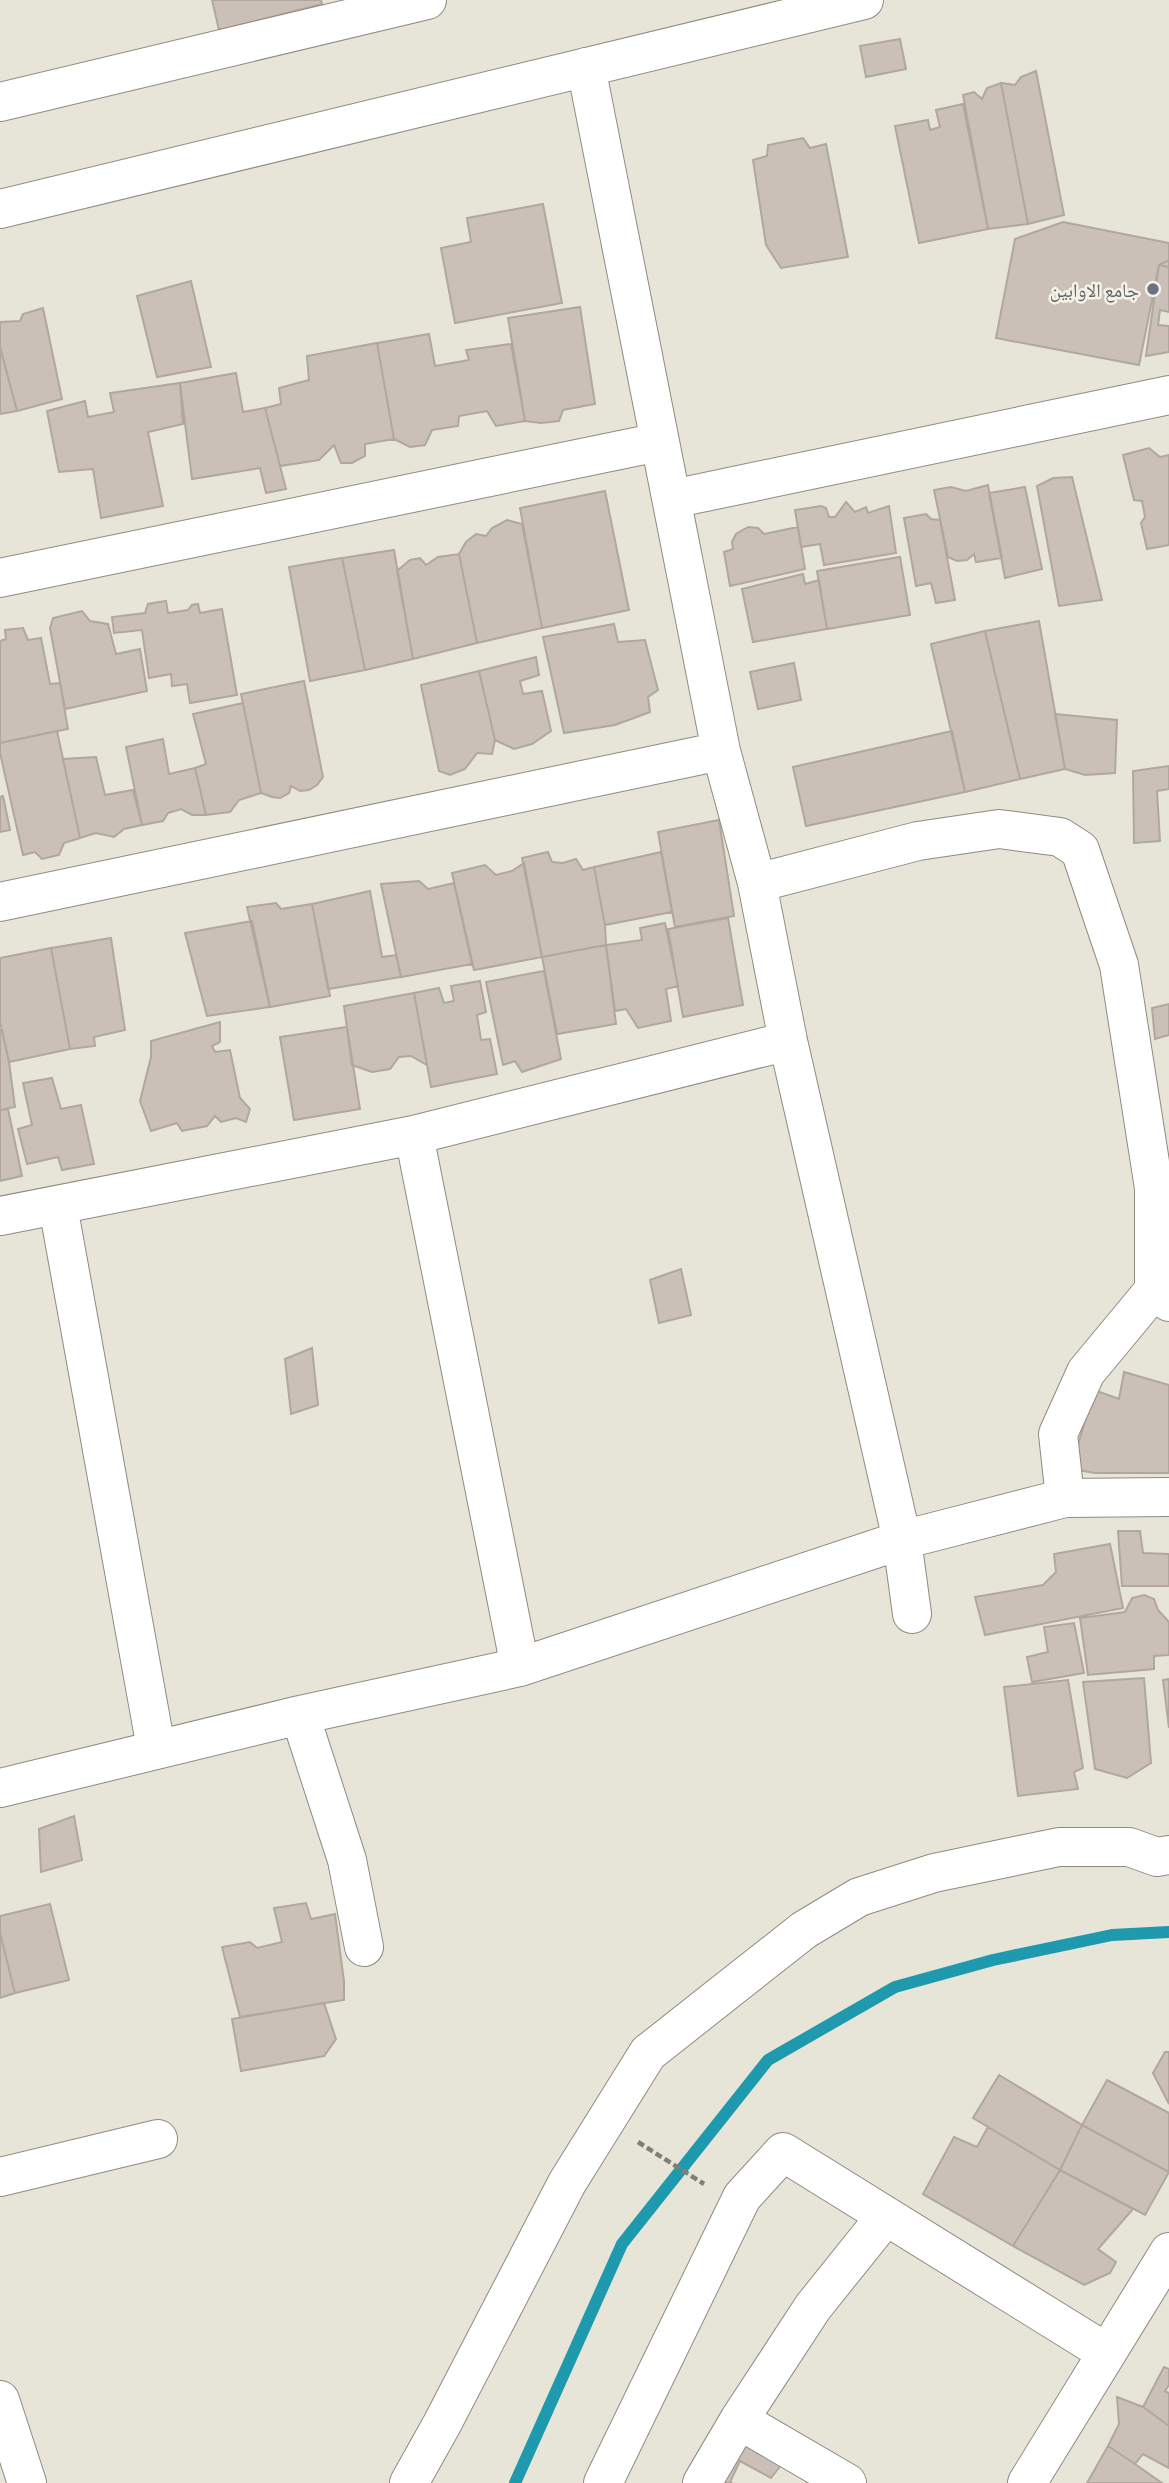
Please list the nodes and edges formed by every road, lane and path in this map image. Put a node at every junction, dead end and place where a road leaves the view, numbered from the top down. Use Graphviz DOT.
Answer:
graph roads {
  1 [pos="428,0"];
  2 [pos="864,0"];
  3 [pos="378,6"];
  4 [pos="586,67"];
  5 [pos="0,101"];
  6 [pos="0,209"];
  7 [pos="1169,395"];
  8 [pos="659,442"];
  9 [pos="672,499"];
  10 [pos="0,578"];
  11 [pos="721,751"];
  12 [pos="757,883"];
  13 [pos="0,902"];
  14 [pos="788,1041"];
  15 [pos="414,1135"];
  16 [pos="58,1206"];
  17 [pos="0,1216"];
  18 [pos="1162,1296"];
  19 [pos="1065,1497"];
  20 [pos="1169,1497"];
  21 [pos="902,1540"];
  22 [pos="912,1614"];
  23 [pos="520,1667"];
  24 [pos="300,1715"];
  25 [pos="156,1748"];
  26 [pos="0,1788"];
  27 [pos="1169,1855"];
  28 [pos="364,1947"];
  29 [pos="158,2139"];
  30 [pos="654,2153"];
  31 [pos="0,2177"];
  32 [pos="705,2185"];
  33 [pos="886,2216"];
  34 [pos="1169,2252"];
  35 [pos="1107,2353"];
  36 [pos="0,2400"];
  37 [pos="739,2420"];
  38 [pos="27,2483"];
  39 [pos="409,2483"];
  40 [pos="603,2483"];
  41 [pos="702,2483"];
  42 [pos="847,2483"];
  43 [pos="1027,2483"];
  1 -- 3 [label="street"];
  2 -- 4 [label="street"];
  3 -- 5 [label="street"];
  4 -- 6 [label="street"];
  4 -- 8 [label="street"];
  7 -- 9 [label="street"];
  8 -- 9 [label="street"];
  8 -- 10 [label="street"];
  9 -- 11 [label="street"];
  11 -- 12 [label="street"];
  11 -- 13 [label="street"];
  12 -- 14 [label="street"];
  12 -- 18 [label="street"];
  14 -- 15 [label="street"];
  14 -- 21 [label="street"];
  15 -- 16 [label="street"];
  15 -- 23 [label="street"];
  16 -- 17 [label="street"];
  16 -- 25 [label="street"];
  18 -- 19 [label="street"];
  19 -- 20 [label="street"];
  19 -- 21 [label="street"];
  21 -- 22 [label="street"];
  21 -- 23 [label="street"];
  23 -- 24 [label="street"];
  24 -- 25 [label="street"];
  24 -- 28 [label="street"];
  25 -- 26 [label="street"];
  27 -- 39 [label="street"];
  29 -- 31 [label="street"];
  30 -- 32 [label="path"];
  33 -- 35 [label="street"];
  33 -- 37 [label="street"];
  33 -- 40 [label="street"];
  34 -- 35 [label="street"];
  35 -- 43 [label="street"];
  36 -- 38 [label="street"];
  37 -- 41 [label="street"];
  37 -- 42 [label="street"];
}
